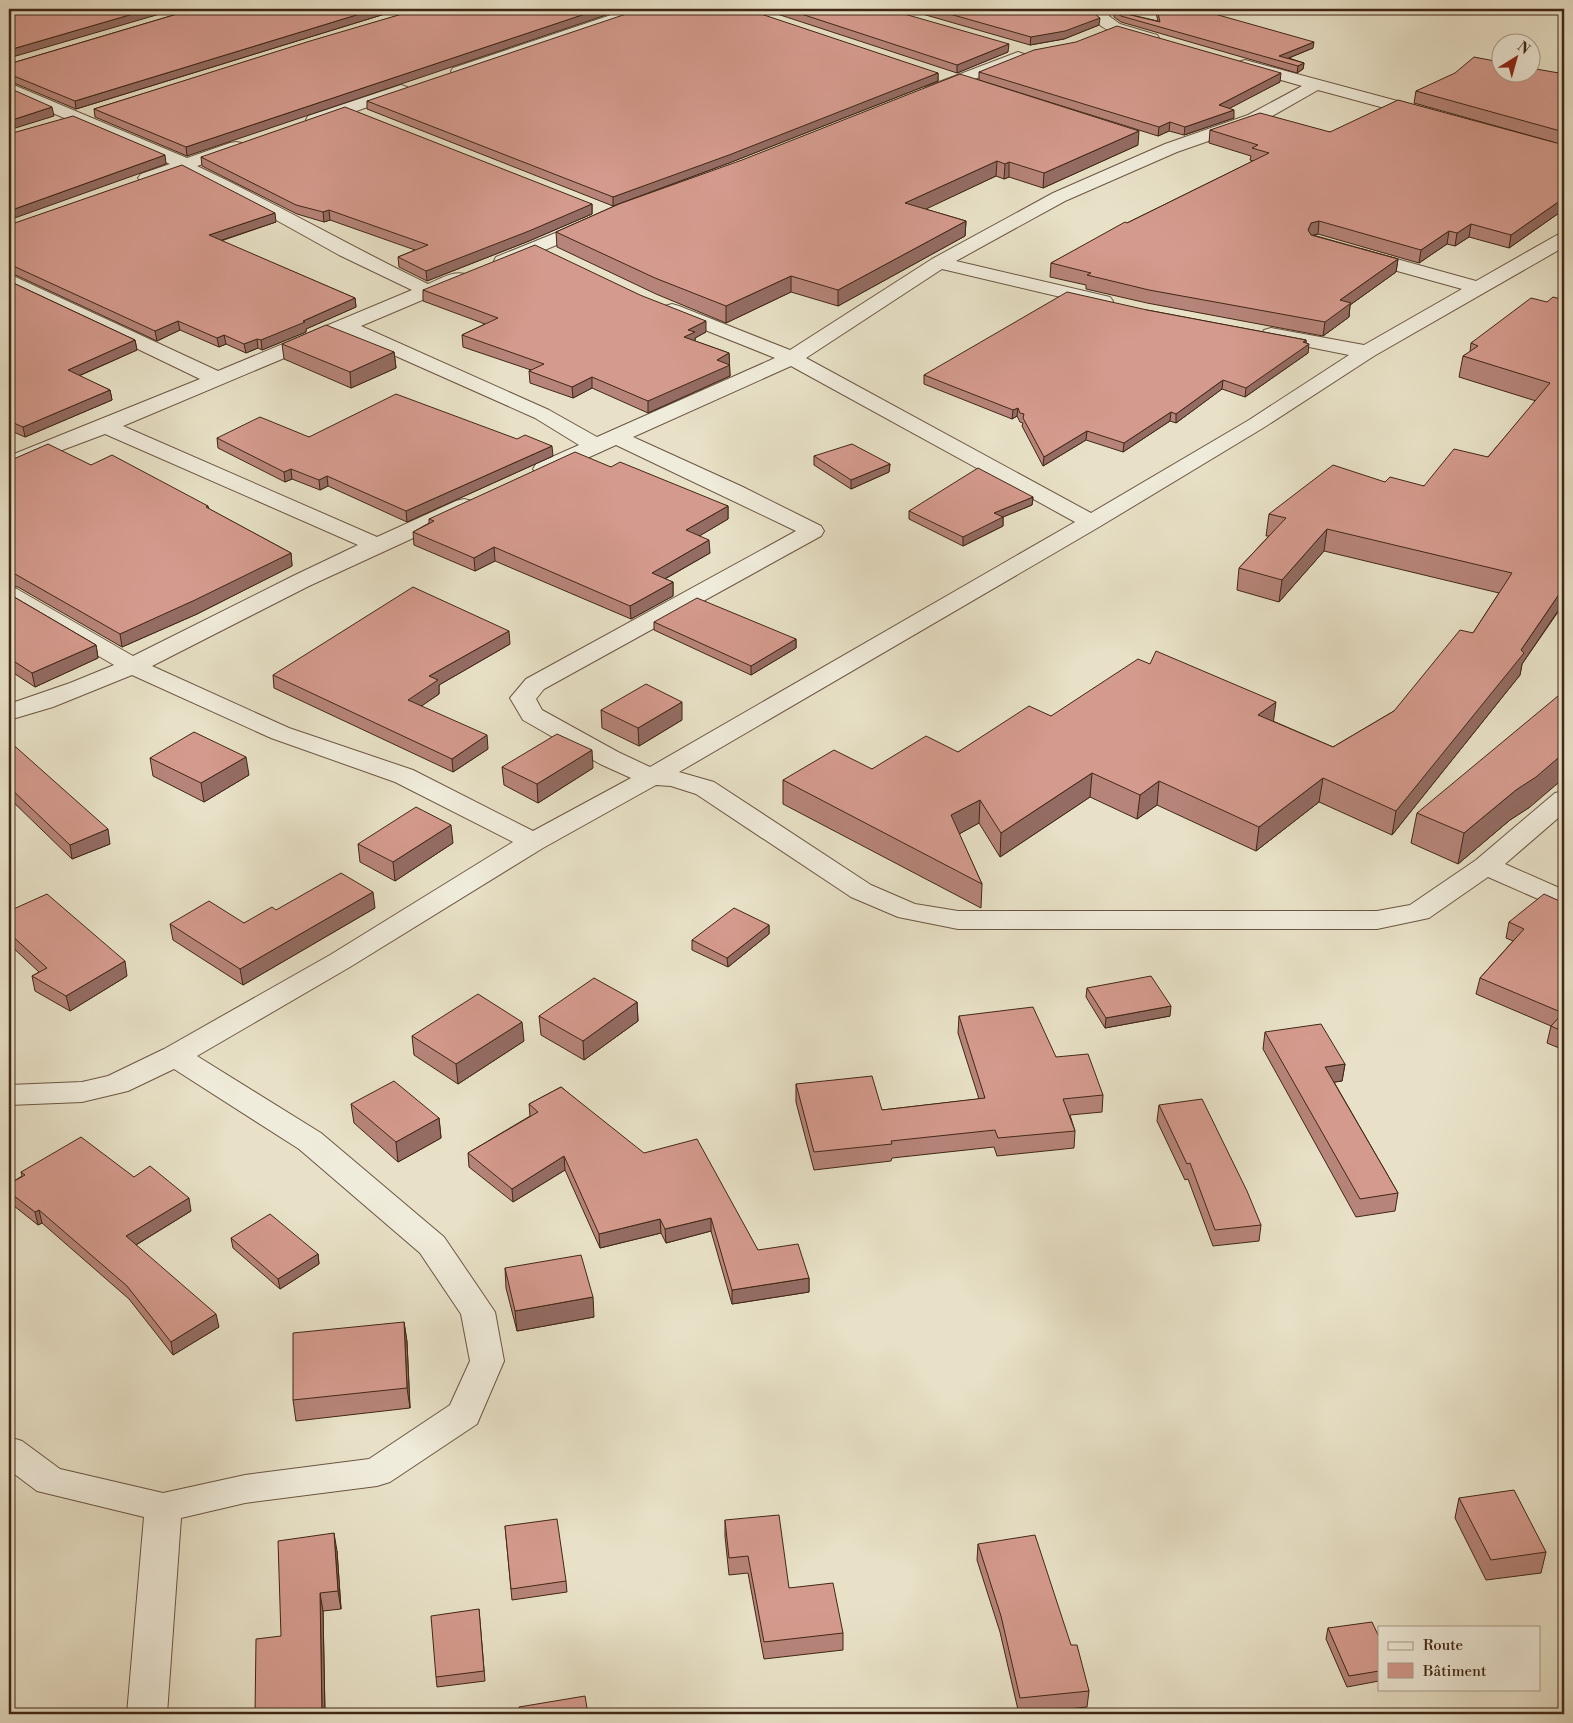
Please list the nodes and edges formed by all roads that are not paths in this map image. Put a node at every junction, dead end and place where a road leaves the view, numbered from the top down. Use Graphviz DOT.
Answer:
graph roads {
  1 [pos="644,9"];
  2 [pos="1102,9"];
  3 [pos="1115,27"];
  4 [pos="1096,34"];
  5 [pos="1162,41"];
  6 [pos="1003,44"];
  7 [pos="1229,60"];
  8 [pos="938,74"];
  9 [pos="445,76"];
  10 [pos="957,80"];
  11 [pos="418,85"];
  12 [pos="1315,85"];
  13 [pos="9,88"];
  14 [pos="985,89"];
  15 [pos="914,97"];
  16 [pos="101,108"];
  17 [pos="348,109"];
  18 [pos="74,116"];
  19 [pos="1444,119"];
  20 [pos="376,120"];
  21 [pos="55,122"];
  22 [pos="303,124"];
  23 [pos="249,143"];
  24 [pos="186,164"];
  25 [pos="130,184"];
  26 [pos="604,218"];
  27 [pos="1564,238"];
  28 [pos="537,247"];
  29 [pos="1345,250"];
  30 [pos="560,259"];
  31 [pos="939,263"];
  32 [pos="9,280"];
  33 [pos="1478,288"];
  34 [pos="426,290"];
  35 [pos="657,303"];
  36 [pos="1119,305"];
  37 [pos="345,326"];
  38 [pos="1252,331"];
  39 [pos="1367,352"];
  40 [pos="792,358"];
  41 [pos="215,378"];
  42 [pos="105,426"];
  43 [pos="606,442"];
  44 [pos="9,464"];
  45 [pos="523,479"];
  46 [pos="478,499"];
  47 [pos="1091,522"];
  48 [pos="377,544"];
  49 [pos="9,594"];
  50 [pos="133,666"];
  51 [pos="9,712"];
  52 [pos="651,777"];
  53 [pos="1564,799"];
  54 [pos="533,842"];
  55 [pos="1486,866"];
  56 [pos="1564,900"];
  57 [pos="175,1056"];
  58 [pos="9,1096"];
  59 [pos="9,1451"];
  60 [pos="163,1507"];
  61 [pos="147,1714"];
  1 -- 9 [label="street"];
  2 -- 3 [label="street"];
  3 -- 4 [label="street"];
  3 -- 5 [label="street"];
  6 -- 10 [label="street"];
  7 -- 12 [label="street"];
  8 -- 10 [label="street"];
  10 -- 14 [label="street"];
  10 -- 15 [label="street"];
  11 -- 17 [label="street"];
  12 -- 19 [label="street"];
  12 -- 31 [label="street"];
  13 -- 18 [label="street"];
  16 -- 18 [label="street"];
  17 -- 20 [label="street"];
  17 -- 22 [label="street"];
  18 -- 21 [label="street"];
  18 -- 24 [label="street"];
  23 -- 24 [label="street"];
  24 -- 25 [label="street"];
  24 -- 34 [label="street"];
  26 -- 28 [label="street"];
  27 -- 33 [label="street"];
  28 -- 30 [label="street"];
  28 -- 34 [label="street"];
  29 -- 33 [label="street"];
  31 -- 36 [label="street"];
  31 -- 40 [label="street"];
  32 -- 41 [label="street"];
  33 -- 39 [label="street"];
  34 -- 37 [label="street"];
  35 -- 40 [label="street"];
  37 -- 41 [label="street"];
  37 -- 43 [label="street"];
  38 -- 39 [label="street"];
  39 -- 47 [label="street"];
  40 -- 43 [label="street"];
  40 -- 47 [label="street"];
  41 -- 42 [label="street"];
  42 -- 44 [label="street"];
  42 -- 48 [label="street"];
  43 -- 45 [label="street"];
  43 -- 52 [label="street"];
  46 -- 48 [label="street"];
  47 -- 52 [label="street"];
  48 -- 50 [label="street"];
  49 -- 50 [label="street"];
  50 -- 51 [label="street"];
  50 -- 54 [label="street"];
  52 -- 54 [label="street"];
  52 -- 55 [label="street"];
  53 -- 55 [label="street"];
  54 -- 57 [label="street"];
  55 -- 56 [label="street"];
  57 -- 58 [label="street"];
  57 -- 60 [label="street"];
  59 -- 60 [label="street"];
  60 -- 61 [label="street"];
}
